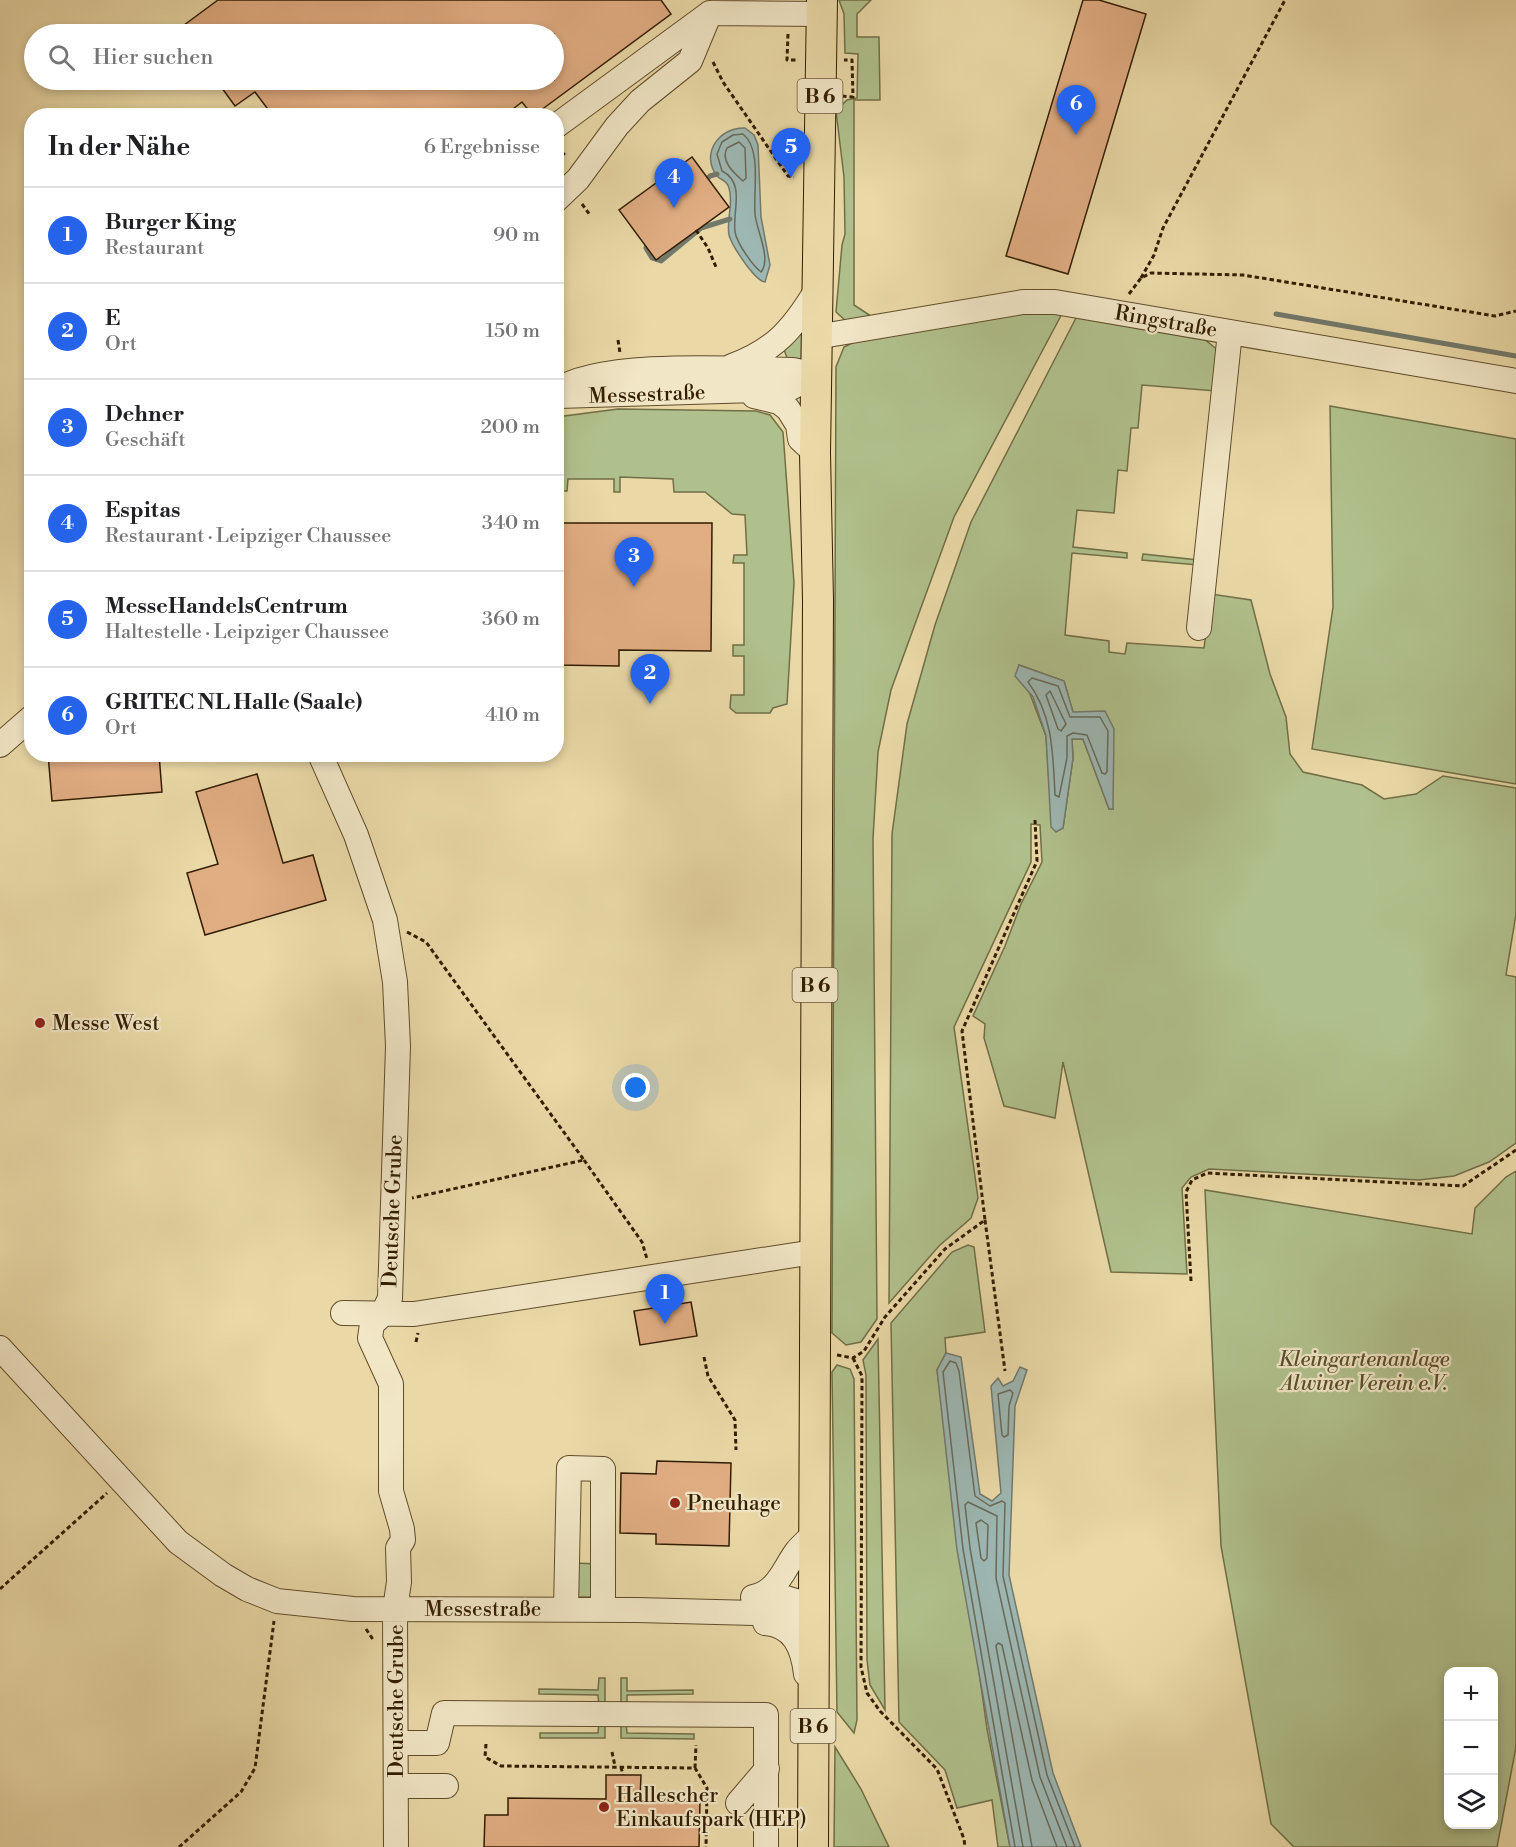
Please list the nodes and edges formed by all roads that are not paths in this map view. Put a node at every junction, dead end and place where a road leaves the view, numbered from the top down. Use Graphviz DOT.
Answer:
graph roads {
  1 [pos="822,7"];
  2 [pos="711,13"];
  3 [pos="564,120"];
  4 [pos="567,199"];
  5 [pos="816,291"];
  6 [pos="1230,332"];
  7 [pos="816,337"];
  8 [pos="724,369"];
  9 [pos="815,375"];
  10 [pos="1516,381"];
  11 [pos="564,385"];
  12 [pos="737,392"];
  13 [pos="564,397"];
  14 [pos="815,453"];
  15 [pos="1199,628"];
  16 [pos="24,724"];
  17 [pos="0,745"];
  18 [pos="324,762"];
  19 [pos="814,1252"];
  20 [pos="343,1313"];
  21 [pos="382,1315"];
  22 [pos="0,1348"];
  23 [pos="814,1534"];
  24 [pos="757,1597"];
  25 [pos="813,1606"];
  26 [pos="395,1609"];
  27 [pos="567,1609"];
  28 [pos="603,1609"];
  29 [pos="695,1611"];
  30 [pos="813,1712"];
  31 [pos="397,1743"];
  32 [pos="766,1769"];
  33 [pos="396,1786"];
  34 [pos="446,1786"];
  35 [pos="738,1803"];
  36 [pos="396,1847"];
  37 [pos="766,1847"];
  38 [pos="813,1847"];
  1 -- 2 [label="street"];
  1 -- 5 [label="main road, B 6"];
  2 -- 3 [label="street"];
  2 -- 4 [label="street"];
  5 -- 7 [label="main road, B 6"];
  5 -- 8 [label="street, Messestraße"];
  6 -- 7 [label="street, Ringstraße"];
  6 -- 10 [label="street, Ringstraße"];
  6 -- 15 [label="street"];
  7 -- 9 [label="main road, B 6"];
  8 -- 9 [label="street, Messestraße"];
  8 -- 11 [label="street, Messestraße"];
  9 -- 12 [label="street, Messestraße"];
  9 -- 14 [label="main road, B 6"];
  12 -- 13 [label="street, Messestraße"];
  12 -- 14 [label="street, Messestraße"];
  14 -- 19 [label="main road, B 6"];
  16 -- 17 [label="street"];
  18 -- 21 [label="street, Deutsche Grube"];
  19 -- 21 [label="street"];
  19 -- 23 [label="main road, B 6"];
  20 -- 21 [label="street"];
  21 -- 26 [label="street, Deutsche Grube"];
  22 -- 26 [label="street, Messestraße"];
  23 -- 24 [label="street"];
  23 -- 25 [label="main road, B 6"];
  24 -- 25 [label="street"];
  24 -- 29 [label="street"];
  25 -- 29 [label="street, Messestraße"];
  25 -- 30 [label="main road, B 6"];
  26 -- 27 [label="street, Messestraße"];
  26 -- 31 [label="street, Deutsche Grube"];
  27 -- 28 [label="street, Messestraße"];
  27 -- 28 [label="street"];
  28 -- 29 [label="street, Messestraße"];
  29 -- 30 [label="street"];
  30 -- 38 [label="main road, B 6"];
  31 -- 32 [label="street"];
  31 -- 33 [label="street, Deutsche Grube"];
  32 -- 35 [label="street"];
  32 -- 37 [label="street"];
  33 -- 34 [label="street"];
  33 -- 36 [label="street, Deutsche Grube"];
}
